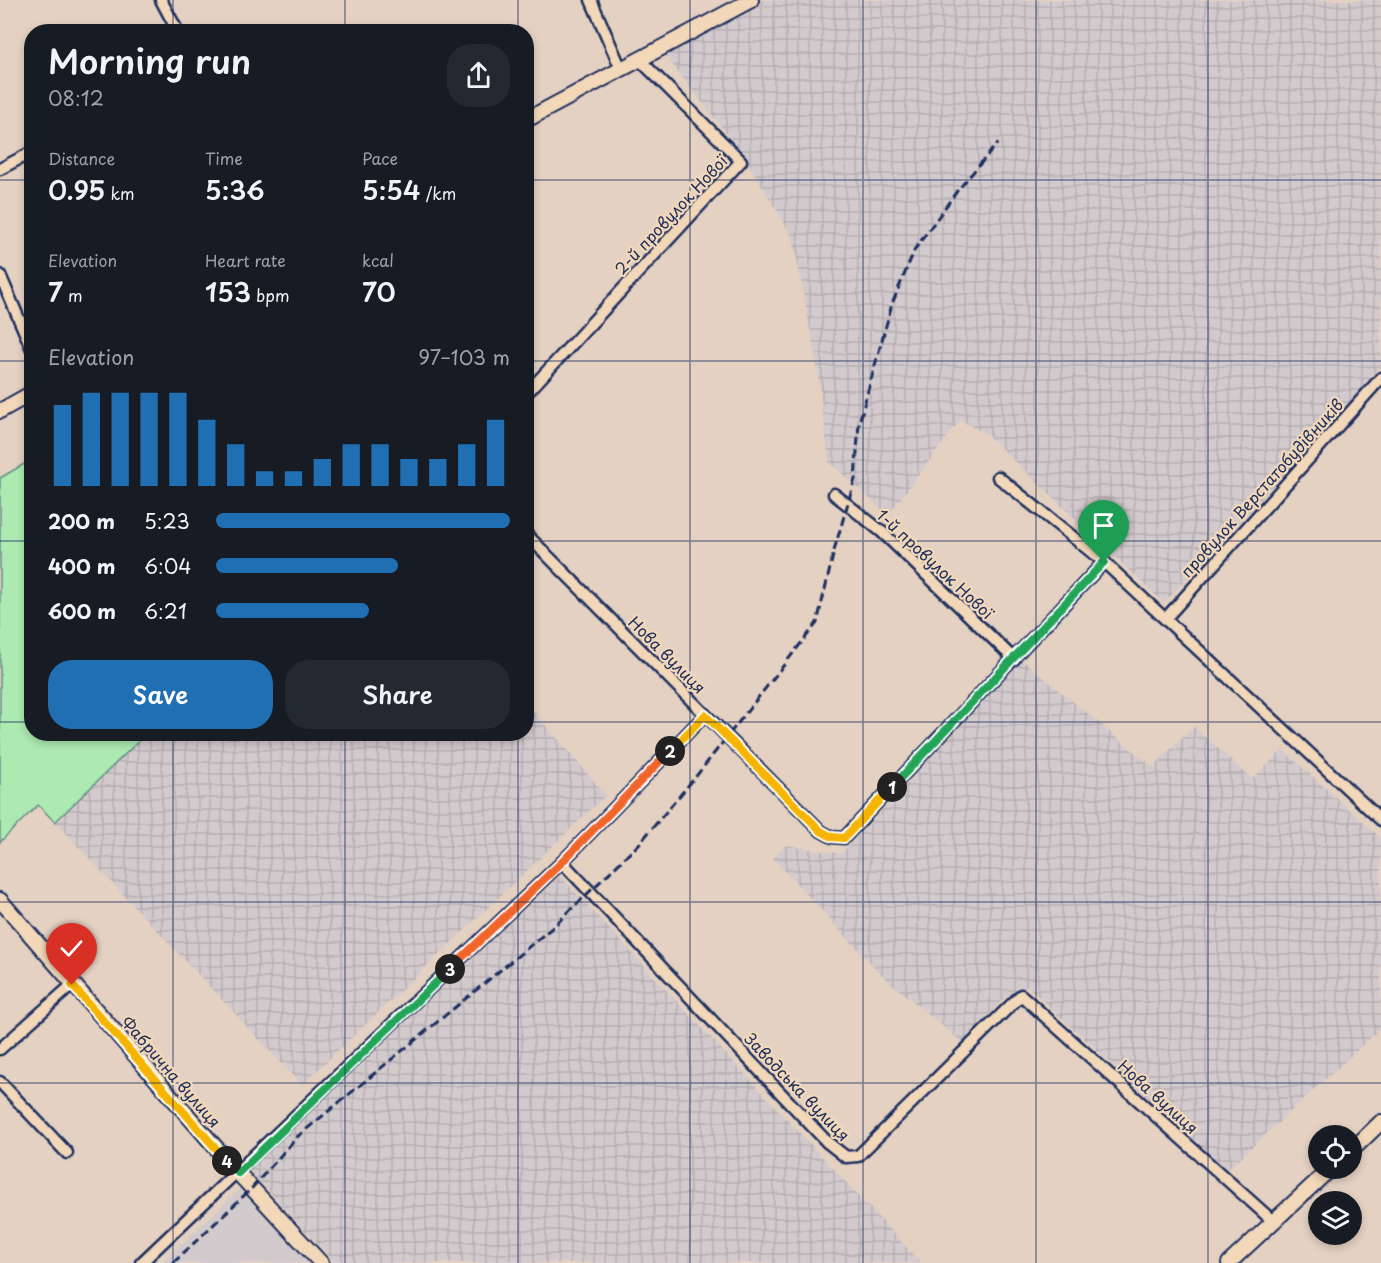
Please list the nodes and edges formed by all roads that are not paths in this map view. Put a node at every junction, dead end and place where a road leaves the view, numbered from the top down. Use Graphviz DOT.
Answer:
graph roads {
  1 [pos="161,0"];
  2 [pos="591,0"];
  3 [pos="751,0"];
  4 [pos="174,24"];
  5 [pos="640,60"];
  6 [pos="621,69"];
  7 [pos="534,116"];
  8 [pos="24,156"];
  9 [pos="0,169"];
  10 [pos="0,275"];
  11 [pos="24,330"];
  12 [pos="1381,378"];
  13 [pos="534,385"];
  14 [pos="24,398"];
  15 [pos="0,411"];
  16 [pos="998,477"];
  17 [pos="834,494"];
  18 [pos="534,542"];
  19 [pos="1104,562"];
  20 [pos="1166,618"];
  21 [pos="1014,659"];
  22 [pos="705,715"];
  23 [pos="1381,820"];
  24 [pos="562,862"];
  25 [pos="0,900"];
  26 [pos="72,985"];
  27 [pos="1021,995"];
  28 [pos="0,1049"];
  29 [pos="0,1082"];
  30 [pos="1381,1122"];
  31 [pos="1362,1140"];
  32 [pos="67,1153"];
  33 [pos="238,1173"];
  34 [pos="1319,1179"];
  35 [pos="1274,1222"];
  36 [pos="1232,1262"];
  37 [pos="141,1263"];
  38 [pos="321,1263"];
  1 -- 4 [label="street"];
  2 -- 6 [label="street"];
  3 -- 5 [label="street"];
  5 -- 6 [label="street"];
  5 -- 13 [label="street, 2-й провулок Нової"];
  6 -- 7 [label="street"];
  8 -- 9 [label="street"];
  10 -- 11 [label="street"];
  12 -- 20 [label="street, провулок Верстатобудівників"];
  14 -- 15 [label="street"];
  16 -- 19 [label="street"];
  17 -- 21 [label="street, 1-й провулок Нової"];
  18 -- 22 [label="street, Нова вулиця"];
  19 -- 20 [label="street"];
  19 -- 21 [label="street"];
  20 -- 23 [label="street"];
  21 -- 22 [label="street, Нова вулиця"];
  22 -- 24 [label="street"];
  24 -- 27 [label="street, Заводська вулиця"];
  24 -- 33 [label="street"];
  25 -- 26 [label="street, Фабрична вулиця"];
  26 -- 28 [label="street"];
  26 -- 33 [label="street, Фабрична вулиця"];
  27 -- 35 [label="street, Нова вулиця"];
  29 -- 32 [label="street"];
  30 -- 31 [label="street"];
  33 -- 37 [label="street"];
  33 -- 38 [label="street, Фабрична вулиця"];
  34 -- 35 [label="street"];
  35 -- 36 [label="street"];
}
